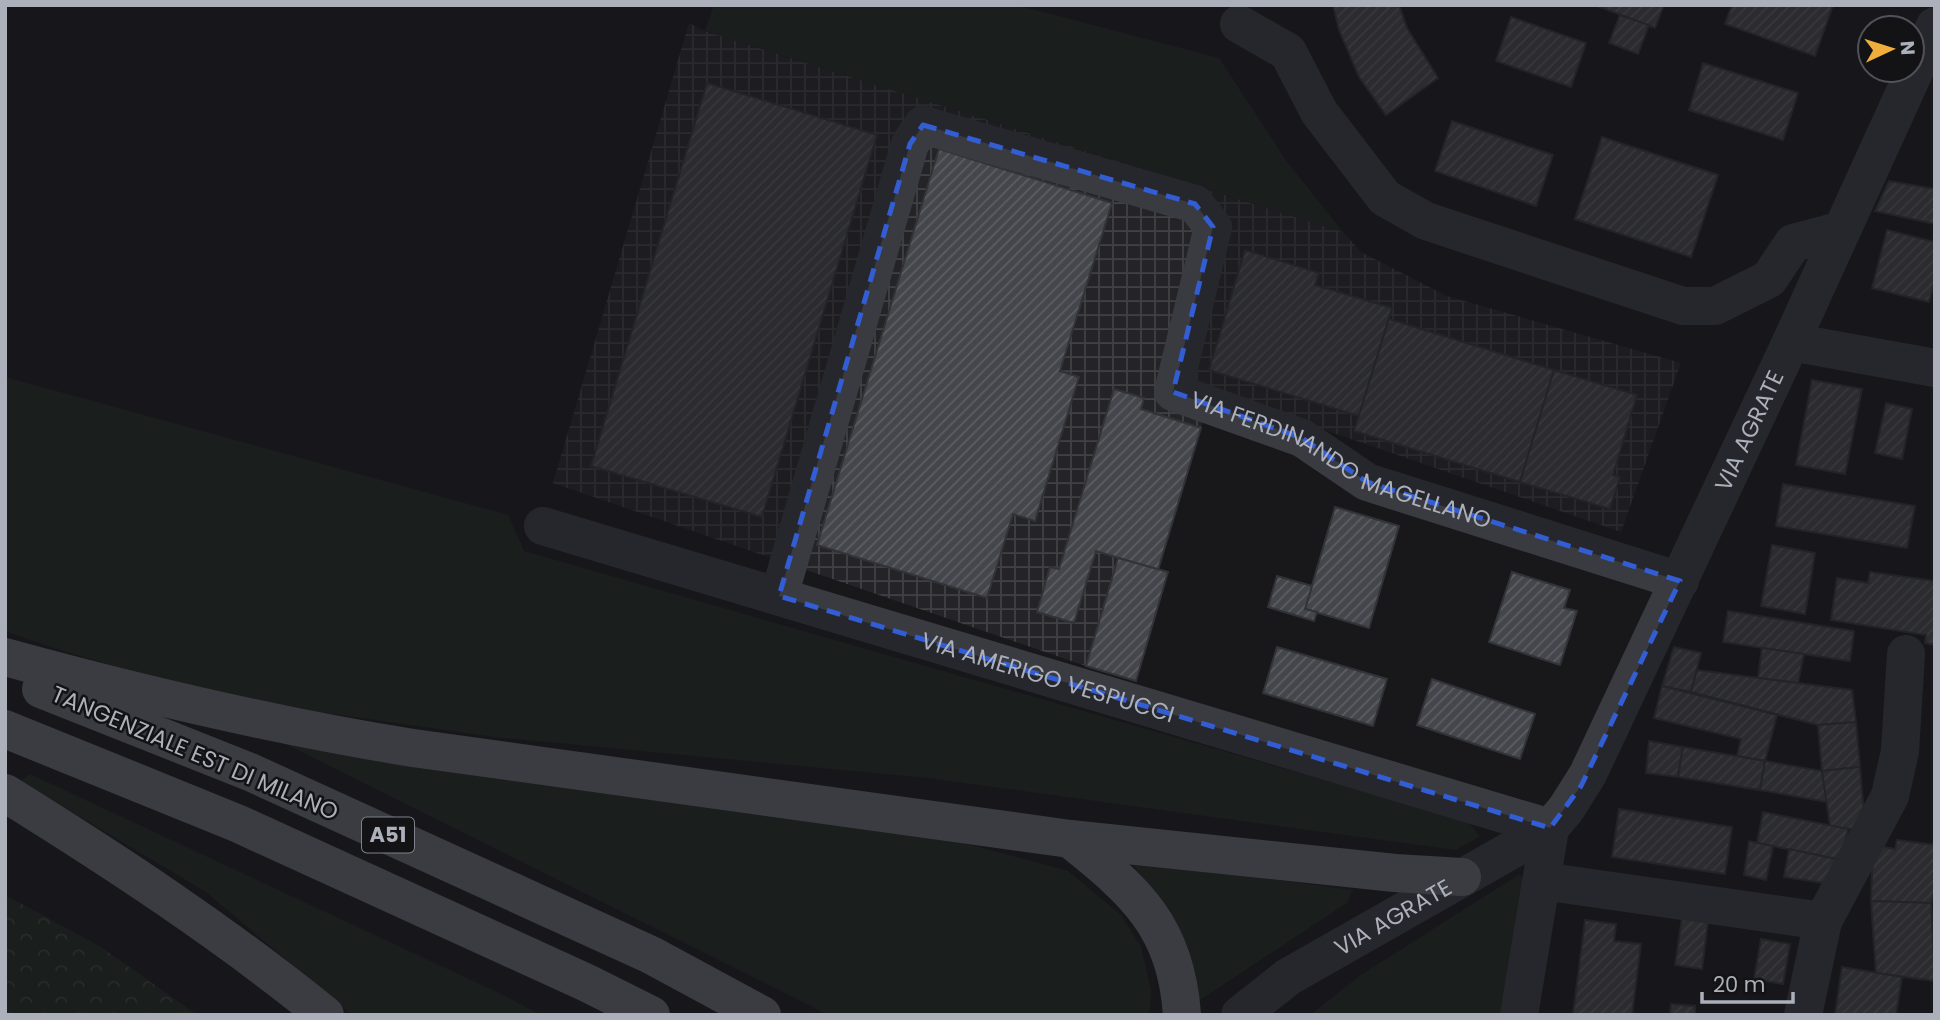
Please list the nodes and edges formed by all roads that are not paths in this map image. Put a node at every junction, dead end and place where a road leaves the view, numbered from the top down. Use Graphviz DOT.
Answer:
graph roads {
  1 [pos="1239,24"];
  2 [pos="1935,26"];
  3 [pos="1842,230"];
  4 [pos="1791,342"];
  5 [pos="1935,369"];
  6 [pos="543,526"];
  7 [pos="1680,581"];
  8 [pos="779,596"];
  9 [pos="1906,654"];
  10 [pos="5,657"];
  11 [pos="5,674"];
  12 [pos="5,729"];
  13 [pos="5,793"];
  14 [pos="1550,828"];
  15 [pos="1069,839"];
  16 [pos="1462,877"];
  17 [pos="1542,881"];
  18 [pos="1823,921"];
  19 [pos="325,1015"];
  20 [pos="652,1015"];
  21 [pos="762,1015"];
  22 [pos="1182,1015"];
  23 [pos="1240,1015"];
  24 [pos="1519,1015"];
  25 [pos="1804,1015"];
  1 -- 3 [label="street"];
  2 -- 3 [label="street, VIA AGRATE"];
  3 -- 4 [label="street, VIA AGRATE"];
  4 -- 5 [label="street"];
  4 -- 7 [label="street, VIA AGRATE"];
  6 -- 8 [label="street, VIA AMERIGO VESPUCCI"];
  7 -- 8 [label="street, VIA FERDINANDO MAGELLANO"];
  7 -- 14 [label="street, VIA AGRATE"];
  8 -- 14 [label="street, VIA AMERIGO VESPUCCI"];
  9 -- 18 [label="street"];
  10 -- 15 [label="highway"];
  11 -- 21 [label="highway, TANGENZIALE EST DI MILANO / A51"];
  12 -- 20 [label="highway, TANGENZIALE EST DI MILANO / A51"];
  13 -- 19 [label="highway"];
  14 -- 16 [label="street, VIA AGRATE"];
  14 -- 17 [label="street, VIA AGRATE"];
  15 -- 16 [label="highway"];
  15 -- 22 [label="highway"];
  16 -- 23 [label="street, VIA AGRATE"];
  17 -- 18 [label="street"];
  17 -- 24 [label="street, VIA AGRATE"];
  18 -- 25 [label="street"];
}
